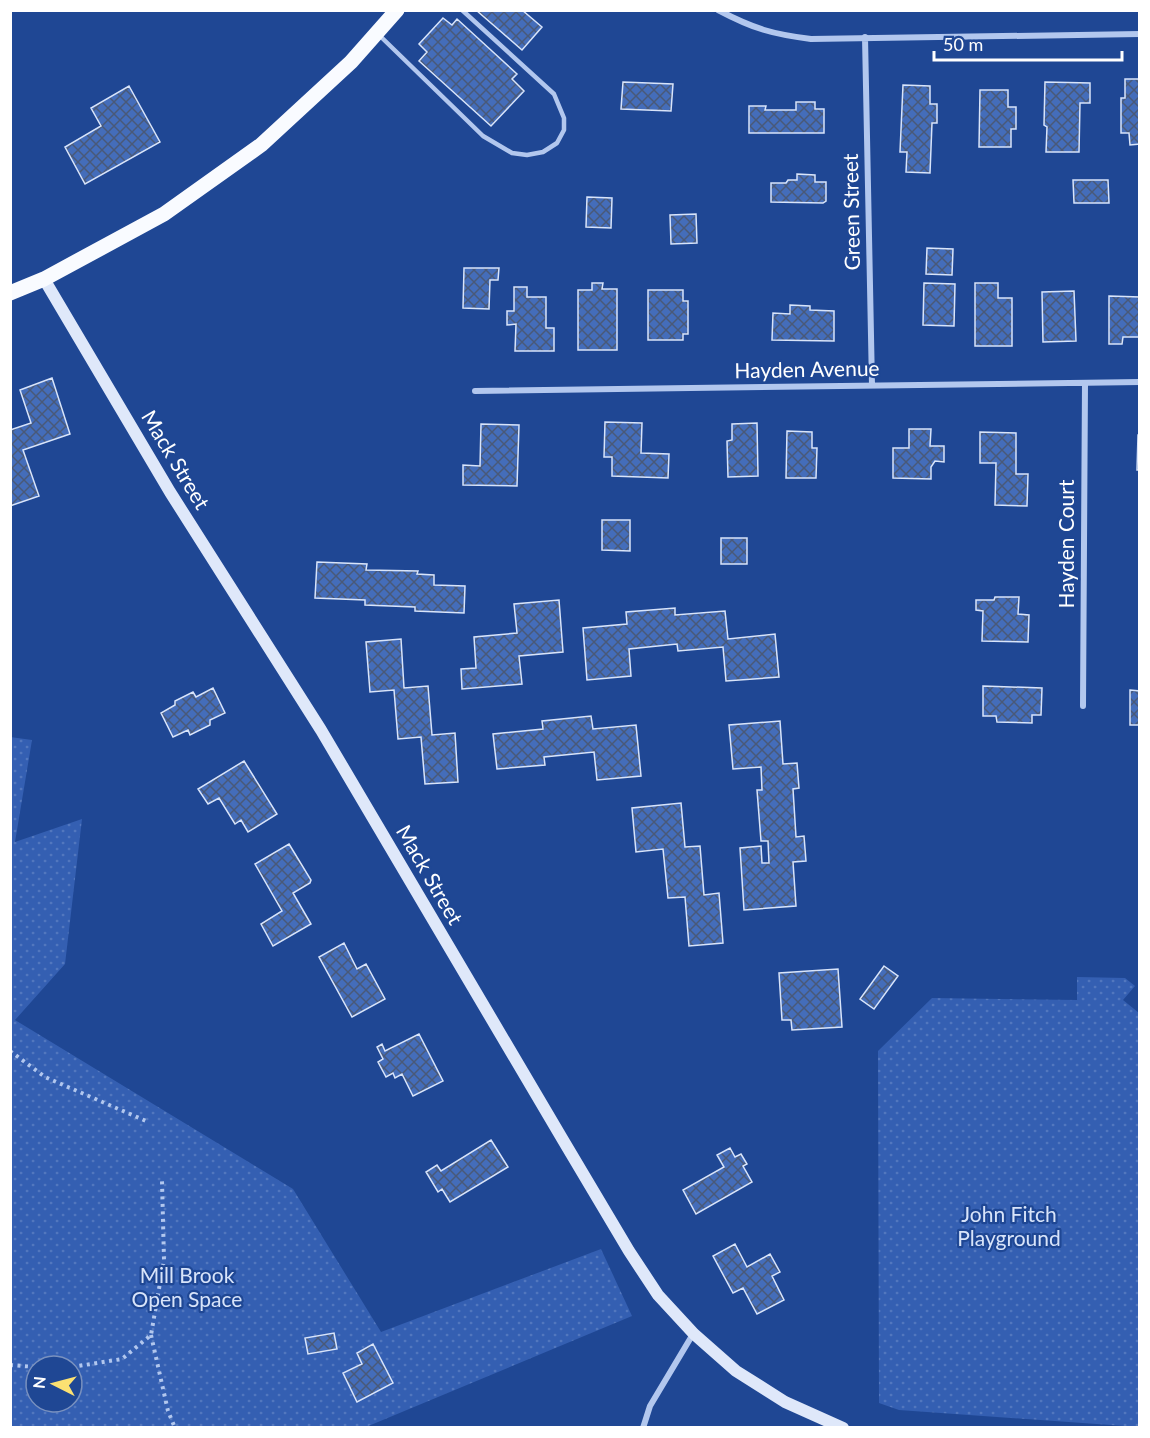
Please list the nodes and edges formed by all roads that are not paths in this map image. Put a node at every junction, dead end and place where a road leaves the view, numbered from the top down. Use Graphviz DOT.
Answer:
graph roads {
  1 [pos="397,10"];
  2 [pos="462,10"];
  3 [pos="718,10"];
  4 [pos="377,33"];
  5 [pos="1140,34"];
  6 [pos="865,37"];
  7 [pos="44,279"];
  8 [pos="10,293"];
  9 [pos="1140,382"];
  10 [pos="1085,383"];
  11 [pos="872,386"];
  12 [pos="474,391"];
  13 [pos="1083,706"];
  14 [pos="694,1334"];
  15 [pos="643,1428"];
  16 [pos="843,1428"];
  1 -- 4 [label="main road"];
  2 -- 4 [label="lane"];
  3 -- 6 [label="street"];
  4 -- 7 [label="main road"];
  5 -- 6 [label="street"];
  6 -- 11 [label="street, Green Street"];
  7 -- 8 [label="main road"];
  7 -- 14 [label="street, Mack Street"];
  9 -- 10 [label="street, Hayden Avenue"];
  10 -- 11 [label="street, Hayden Avenue"];
  10 -- 13 [label="street, Hayden Court"];
  11 -- 12 [label="street, Hayden Avenue"];
  14 -- 15 [label="street"];
  14 -- 16 [label="street, Mack Street"];
}
